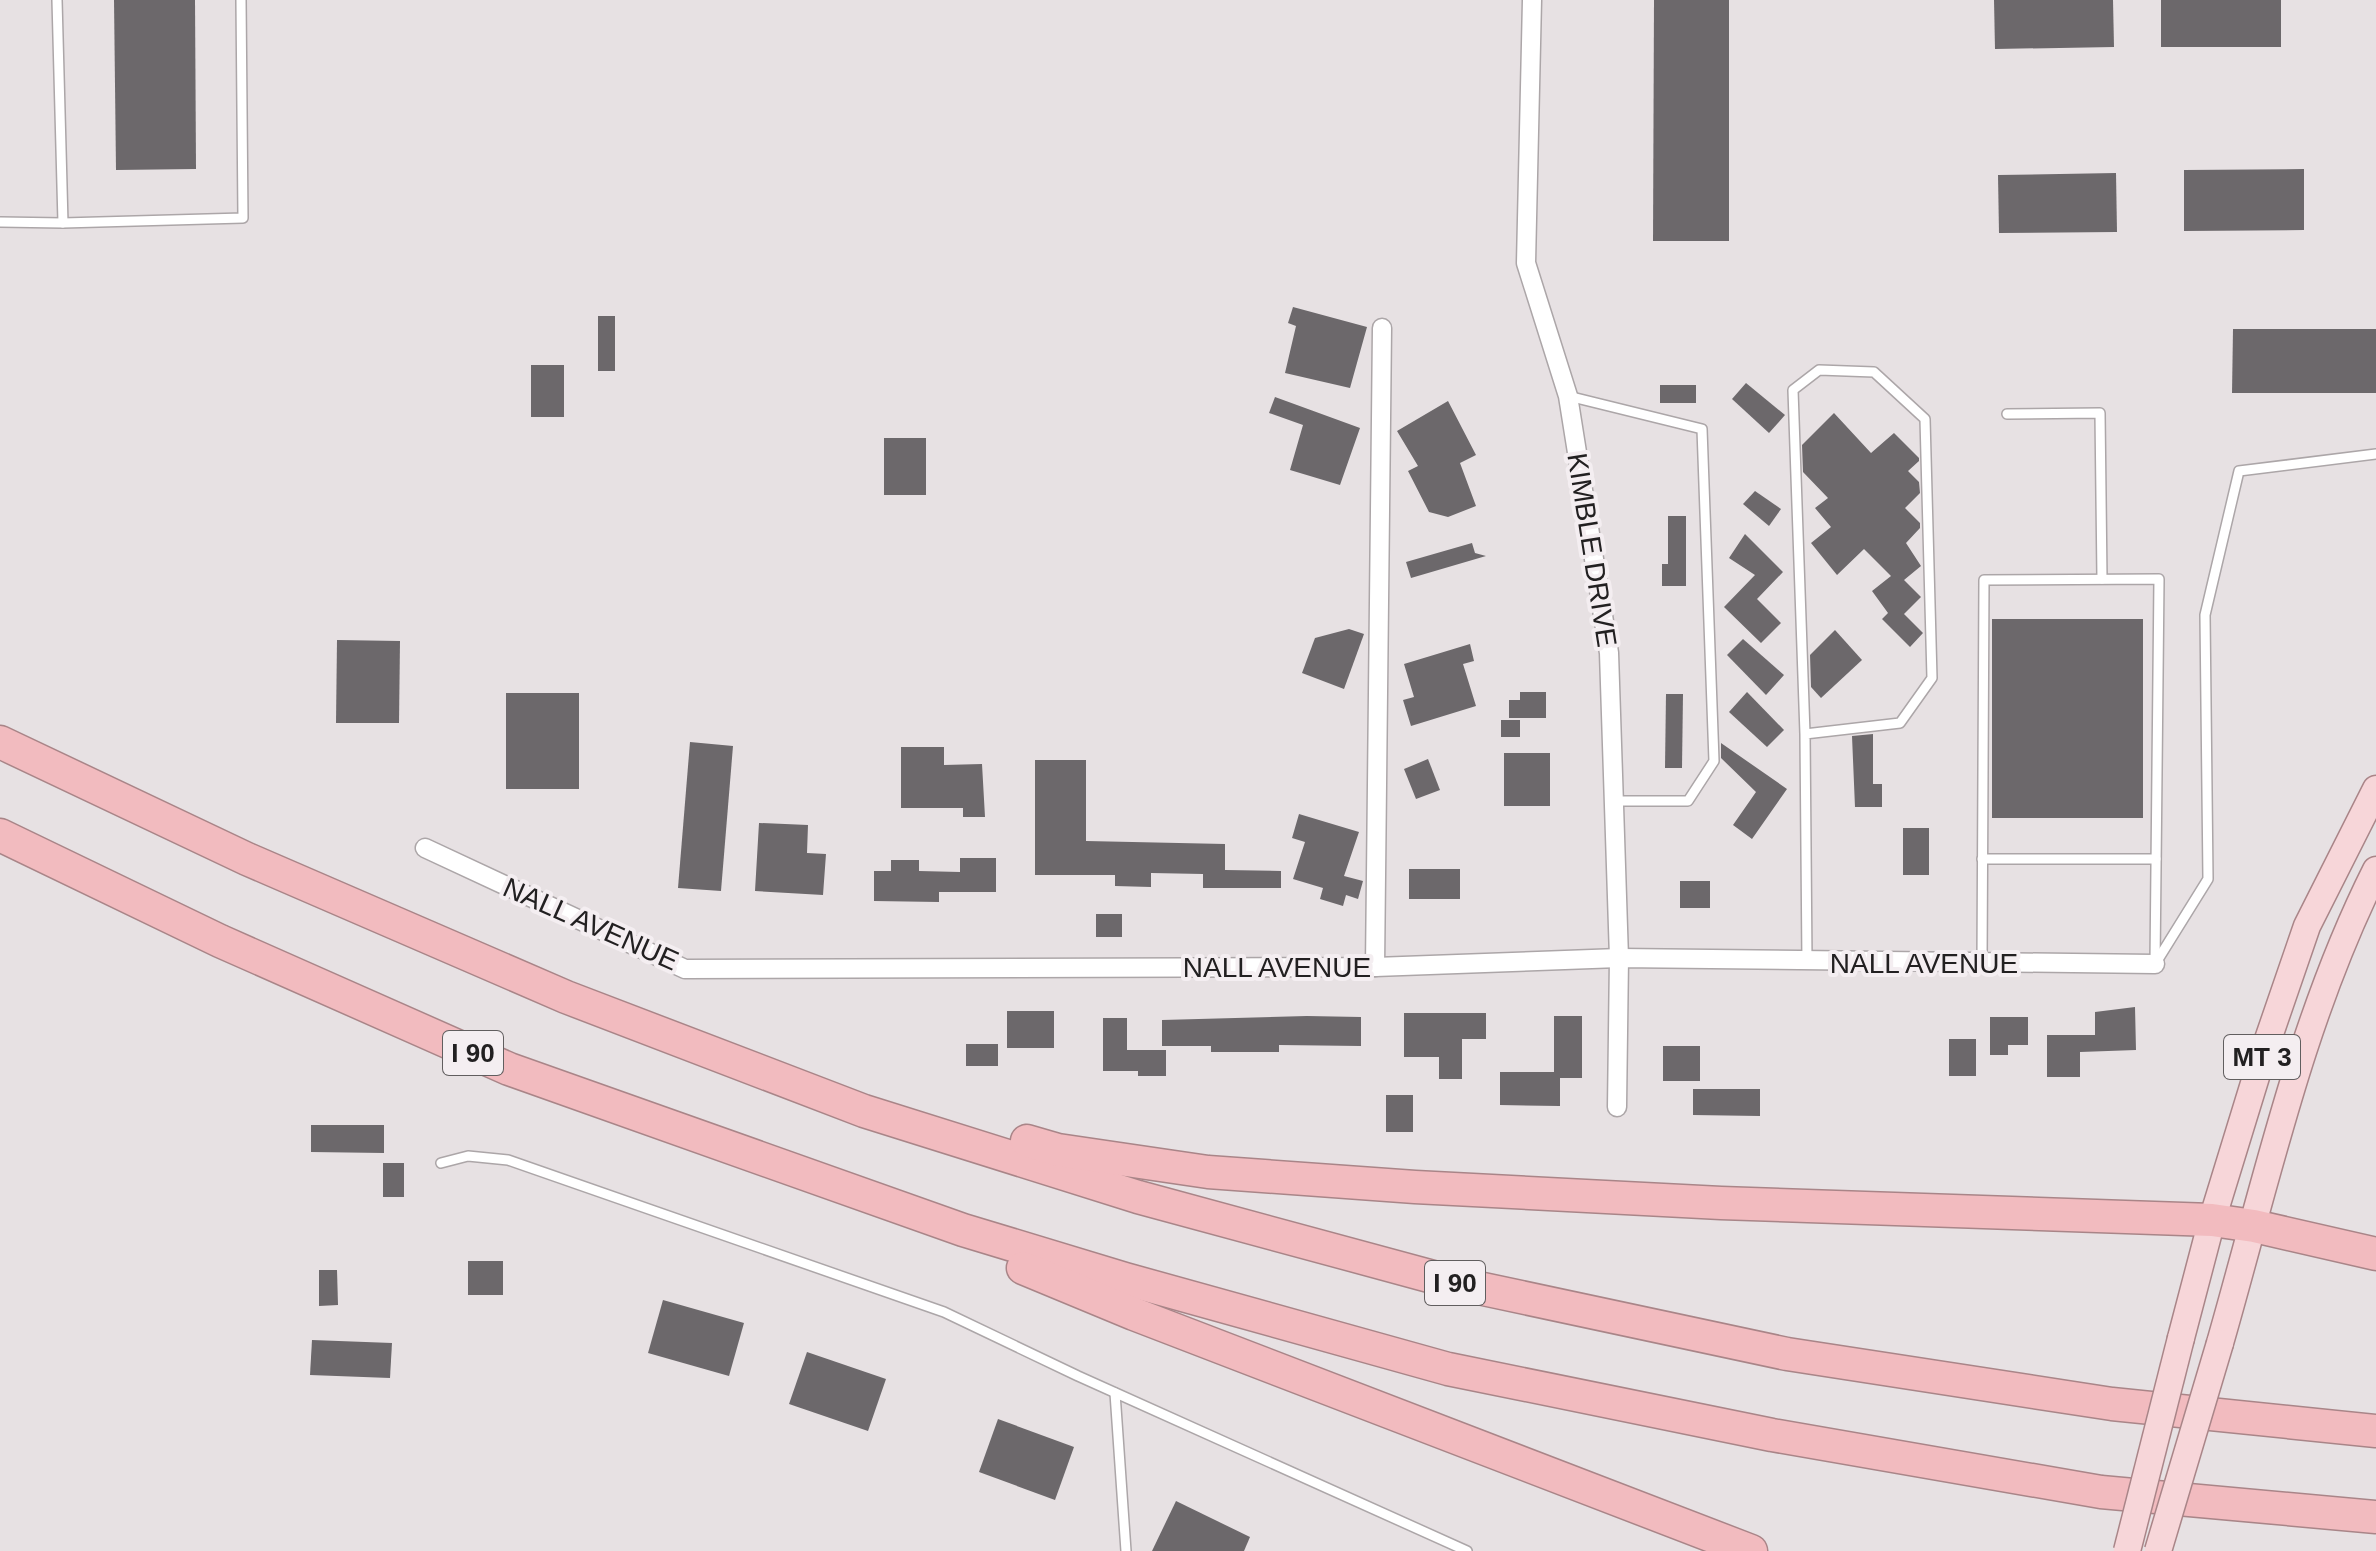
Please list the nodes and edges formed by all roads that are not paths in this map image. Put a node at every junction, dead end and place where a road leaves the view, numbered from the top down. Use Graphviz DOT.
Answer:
graph roads {
  1 [pos="57,0"];
  2 [pos="241,0"];
  3 [pos="1532,0"];
  4 [pos="0,222"];
  5 [pos="63,223"];
  6 [pos="1382,328"];
  7 [pos="1568,396"];
  8 [pos="2007,414"];
  9 [pos="2376,454"];
  10 [pos="2102,579"];
  11 [pos="1805,734"];
  12 [pos="0,742"];
  13 [pos="2376,789"];
  14 [pos="1614,801"];
  15 [pos="0,835"];
  16 [pos="425,848"];
  17 [pos="1982,859"];
  18 [pos="2156,859"];
  19 [pos="2376,870"];
  20 [pos="1619,958"];
  21 [pos="1807,962"];
  22 [pos="1982,963"];
  23 [pos="2155,964"];
  24 [pos="1375,967"];
  25 [pos="566,997"];
  26 [pos="1617,1107"];
  27 [pos="441,1163"];
  28 [pos="2212,1220"];
  29 [pos="2254,1226"];
  30 [pos="963,1230"];
  31 [pos="2376,1254"];
  32 [pos="1115,1393"];
  33 [pos="2376,1431"];
  34 [pos="2376,1517"];
  35 [pos="1126,1551"];
  36 [pos="1467,1551"];
  37 [pos="1751,1551"];
  38 [pos="2127,1551"];
  39 [pos="2158,1551"];
  1 -- 5 [label="lane"];
  2 -- 5 [label="lane"];
  3 -- 7 [label="street, KIMBLE DRIVE"];
  4 -- 5 [label="lane"];
  6 -- 24 [label="street"];
  7 -- 14 [label="street, KIMBLE DRIVE"];
  7 -- 14 [label="lane"];
  8 -- 10 [label="lane"];
  9 -- 23 [label="lane"];
  10 -- 17 [label="lane"];
  10 -- 18 [label="lane"];
  11 -- 11 [label="lane"];
  11 -- 21 [label="lane"];
  12 -- 25 [label="highway, I 90"];
  13 -- 28 [label="main road, MT 3"];
  14 -- 20 [label="street, KIMBLE DRIVE"];
  15 -- 30 [label="highway, I 90"];
  16 -- 24 [label="street, NALL AVENUE"];
  17 -- 18 [label="lane"];
  17 -- 22 [label="lane"];
  18 -- 23 [label="lane"];
  19 -- 29 [label="main road, MT 3"];
  20 -- 21 [label="street, NALL AVENUE"];
  20 -- 24 [label="street, NALL AVENUE"];
  20 -- 26 [label="street, KIMBLE DRIVE"];
  21 -- 22 [label="street, NALL AVENUE"];
  22 -- 23 [label="street, NALL AVENUE"];
  25 -- 28 [label="highway"];
  25 -- 33 [label="highway, I 90"];
  27 -- 32 [label="lane"];
  28 -- 29 [label="highway"];
  28 -- 38 [label="main road, MT 3, bridge"];
  29 -- 31 [label="highway"];
  29 -- 39 [label="main road, MT 3, bridge"];
  30 -- 34 [label="highway, I 90"];
  30 -- 37 [label="highway"];
  32 -- 35 [label="lane"];
  32 -- 36 [label="lane"];
}
